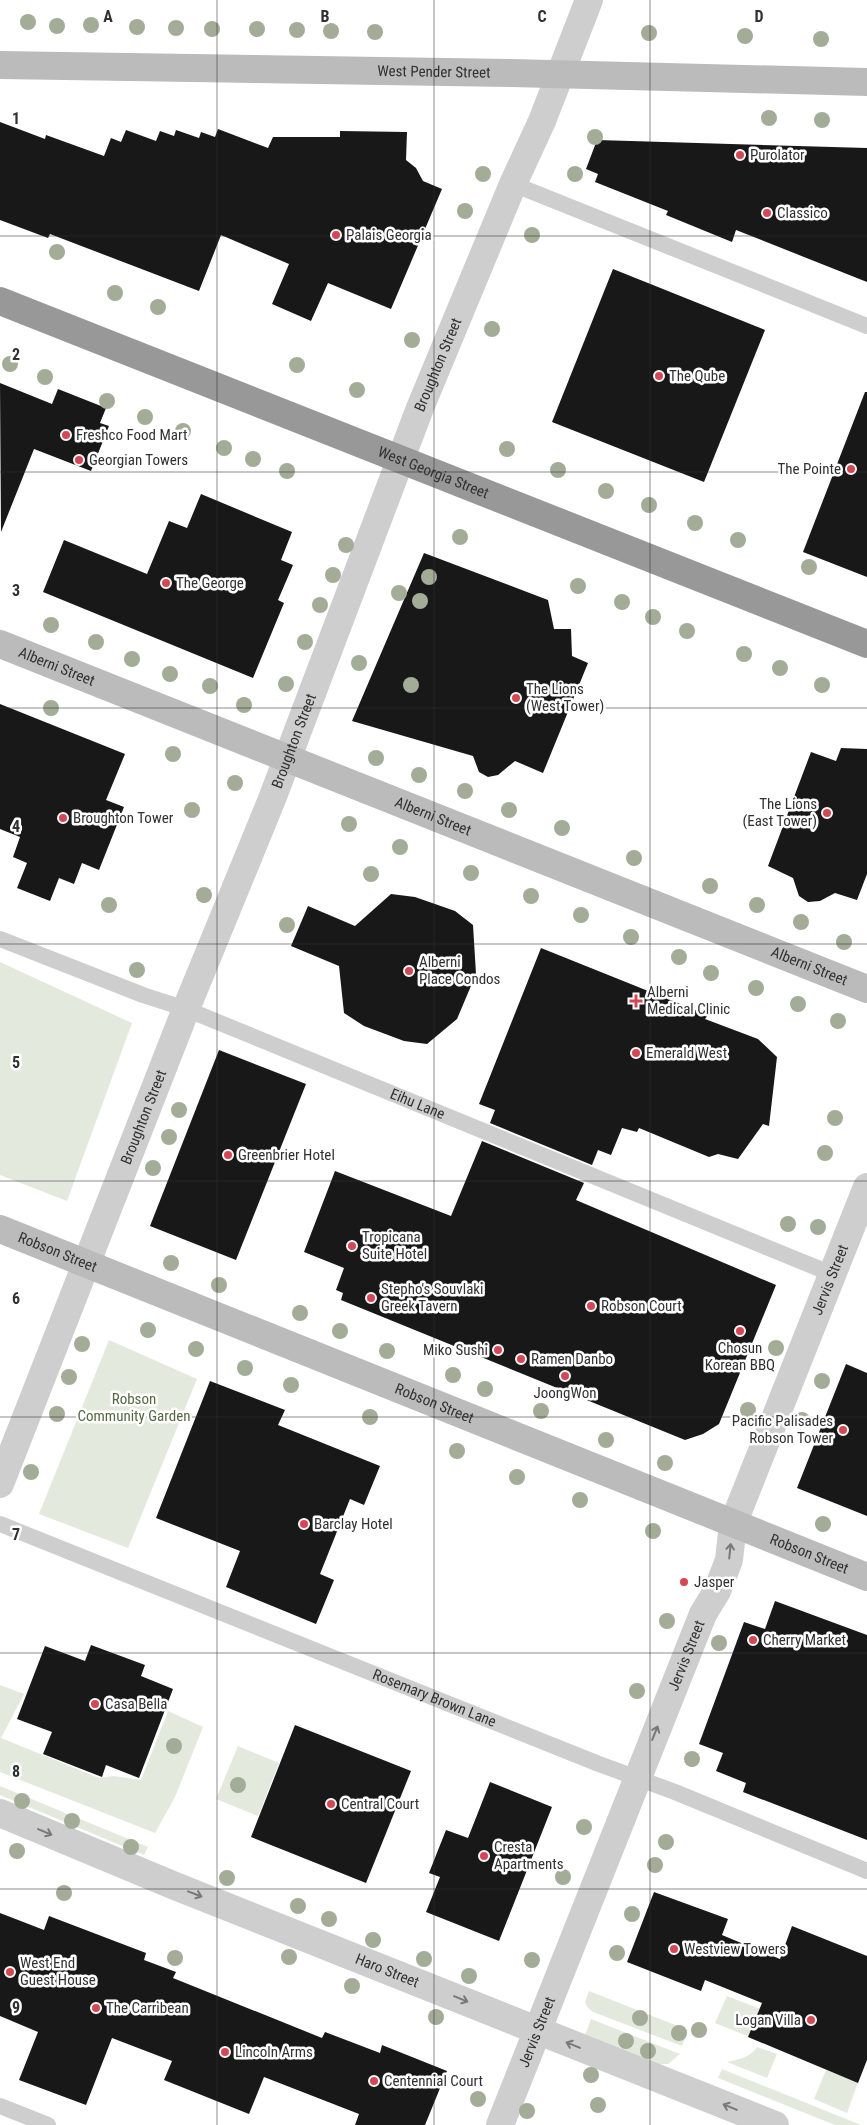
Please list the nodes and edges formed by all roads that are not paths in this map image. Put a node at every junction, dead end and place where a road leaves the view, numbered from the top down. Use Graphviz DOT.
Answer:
graph roads {
  1 [pos="589,0"];
  2 [pos="0,65"];
  3 [pos="560,75"];
  4 [pos="867,82"];
  5 [pos="513,184"];
  6 [pos="0,301"];
  7 [pos="867,326"];
  8 [pos="400,460"];
  9 [pos="0,644"];
  10 [pos="867,644"];
  11 [pos="288,759"];
  12 [pos="0,939"];
  13 [pos="867,989"];
  14 [pos="186,1009"];
  15 [pos="867,1187"];
  16 [pos="0,1229"];
  17 [pos="87,1264"];
  18 [pos="832,1274"];
  19 [pos="0,1484"];
  20 [pos="0,1524"];
  21 [pos="733,1524"];
  22 [pos="867,1577"];
  23 [pos="637,1778"];
  24 [pos="0,1813"];
  25 [pos="867,1870"];
  26 [pos="538,2031"];
  27 [pos="0,2106"];
  28 [pos="48,2125"];
  29 [pos="500,2125"];
  30 [pos="775,2125"];
  1 -- 3 [label="street, Broughton Street"];
  2 -- 3 [label="main road, West Pender Street"];
  3 -- 4 [label="main road, West Pender Street"];
  3 -- 5 [label="street, Broughton Street"];
  5 -- 7 [label="lane"];
  5 -- 8 [label="street, Broughton Street"];
  6 -- 8 [label="highway, West Georgia Street"];
  8 -- 10 [label="highway, West Georgia Street"];
  8 -- 11 [label="street, Broughton Street"];
  9 -- 11 [label="main road, Alberni Street"];
  11 -- 13 [label="main road, Alberni Street"];
  11 -- 14 [label="street, Broughton Street"];
  12 -- 14 [label="lane, Eihu Lane"];
  14 -- 17 [label="street, Broughton Street"];
  14 -- 18 [label="lane, Eihu Lane"];
  15 -- 18 [label="street, Jervis Street"];
  16 -- 17 [label="main road, Robson Street"];
  17 -- 19 [label="street, Broughton Street"];
  17 -- 21 [label="main road, Robson Street"];
  18 -- 21 [label="street, Jervis Street"];
  20 -- 23 [label="lane, Rosemary Brown Lane"];
  21 -- 22 [label="main road, Robson Street"];
  23 -- 21 [label="street, Jervis Street, one-way"];
  23 -- 25 [label="lane, Rosemary Brown Lane"];
  23 -- 26 [label="street, Jervis Street"];
  24 -- 26 [label="street, Haro Street, one-way"];
  26 -- 29 [label="street, Jervis Street"];
  30 -- 26 [label="street, Haro Street, one-way"];
  27 -- 28 [label="lane"];
}
